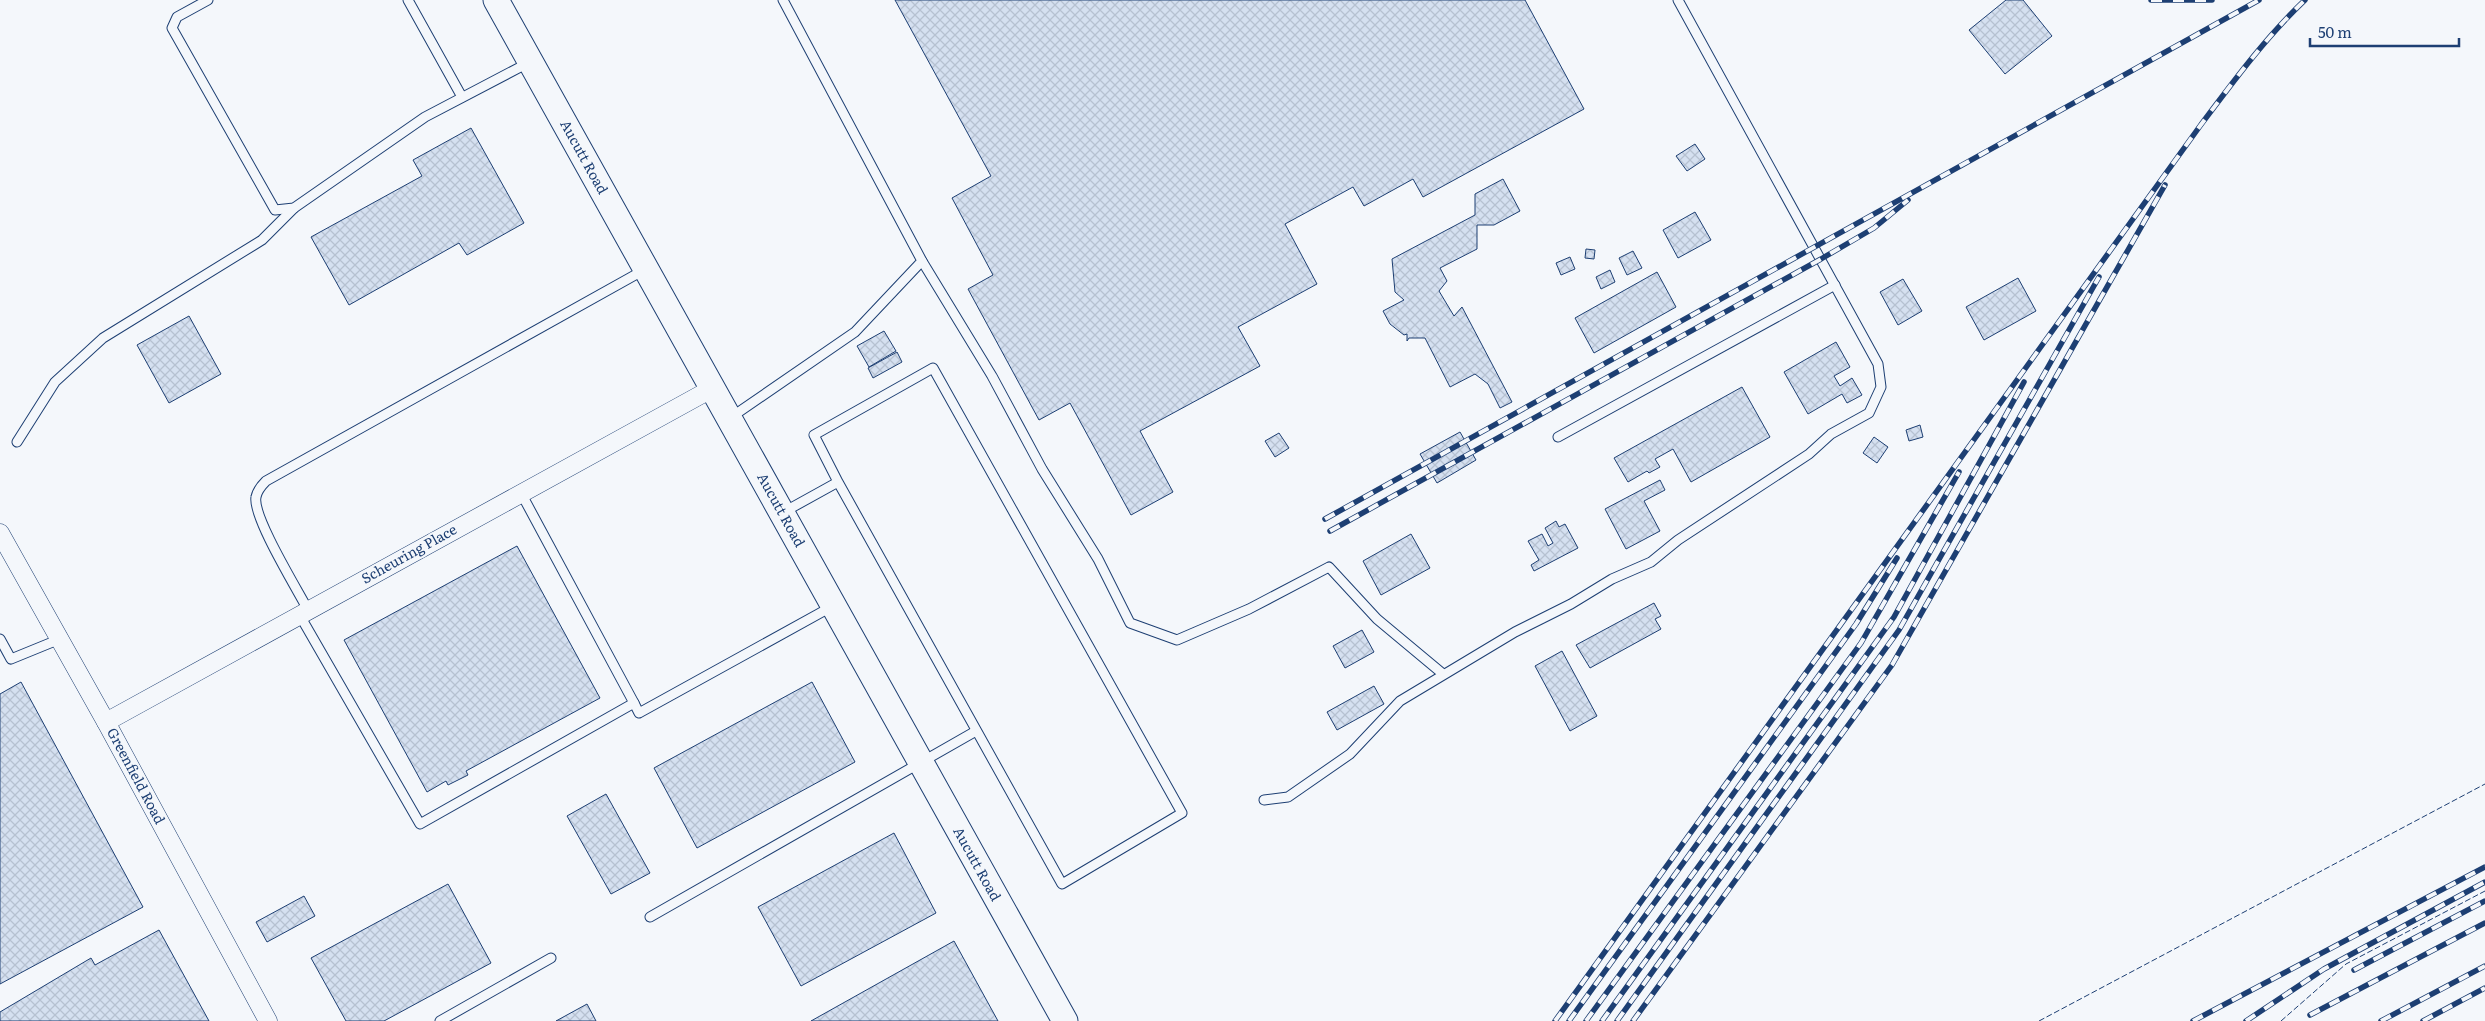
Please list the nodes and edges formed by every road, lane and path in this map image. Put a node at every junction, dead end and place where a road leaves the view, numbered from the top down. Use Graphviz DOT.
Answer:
graph roads {
  1 [pos="208,0"];
  2 [pos="408,0"];
  3 [pos="496,0"];
  4 [pos="783,0"];
  5 [pos="1678,0"];
  6 [pos="531,62"];
  7 [pos="462,97"];
  8 [pos="294,208"];
  9 [pos="922,261"];
  10 [pos="646,269"];
  11 [pos="1835,285"];
  12 [pos="713,388"];
  13 [pos="730,418"];
  14 [pos="1558,438"];
  15 [pos="17,442"];
  16 [pos="838,482"];
  17 [pos="521,493"];
  18 [pos="782,513"];
  19 [pos="0,533"];
  20 [pos="834,605"];
  21 [pos="303,612"];
  22 [pos="0,639"];
  23 [pos="60,639"];
  24 [pos="1443,674"];
  25 [pos="634,703"];
  26 [pos="106,722"];
  27 [pos="976,731"];
  28 [pos="921,763"];
  29 [pos="1264,800"];
  30 [pos="650,917"];
  31 [pos="551,958"];
  32 [pos="268,1021"];
  33 [pos="440,1021"];
  34 [pos="1065,1021"];
  1 -- 8 [label="lane"];
  2 -- 7 [label="lane"];
  3 -- 6 [label="street, Aucutt Road"];
  4 -- 9 [label="lane"];
  5 -- 11 [label="lane"];
  6 -- 7 [label="lane"];
  6 -- 10 [label="street, Aucutt Road"];
  7 -- 8 [label="lane"];
  8 -- 15 [label="lane"];
  9 -- 13 [label="lane"];
  9 -- 24 [label="lane"];
  10 -- 12 [label="street, Aucutt Road"];
  10 -- 21 [label="lane"];
  11 -- 14 [label="lane"];
  11 -- 24 [label="lane"];
  12 -- 13 [label="street, Aucutt Road"];
  12 -- 17 [label="street, Scheuring Place"];
  13 -- 18 [label="street, Aucutt Road"];
  16 -- 18 [label="lane"];
  16 -- 27 [label="lane"];
  16 -- 27 [label="lane"];
  17 -- 21 [label="street, Scheuring Place"];
  17 -- 25 [label="lane"];
  18 -- 20 [label="street, Aucutt Road"];
  19 -- 23 [label="street, Greenfield Road"];
  20 -- 25 [label="lane"];
  20 -- 28 [label="street, Aucutt Road"];
  21 -- 25 [label="lane"];
  21 -- 26 [label="street, Scheuring Place"];
  22 -- 23 [label="lane"];
  23 -- 26 [label="street, Greenfield Road"];
  24 -- 29 [label="lane"];
  26 -- 32 [label="street, Greenfield Road"];
  27 -- 28 [label="lane"];
  28 -- 30 [label="lane"];
  28 -- 34 [label="street, Aucutt Road"];
  31 -- 33 [label="lane"];
}
